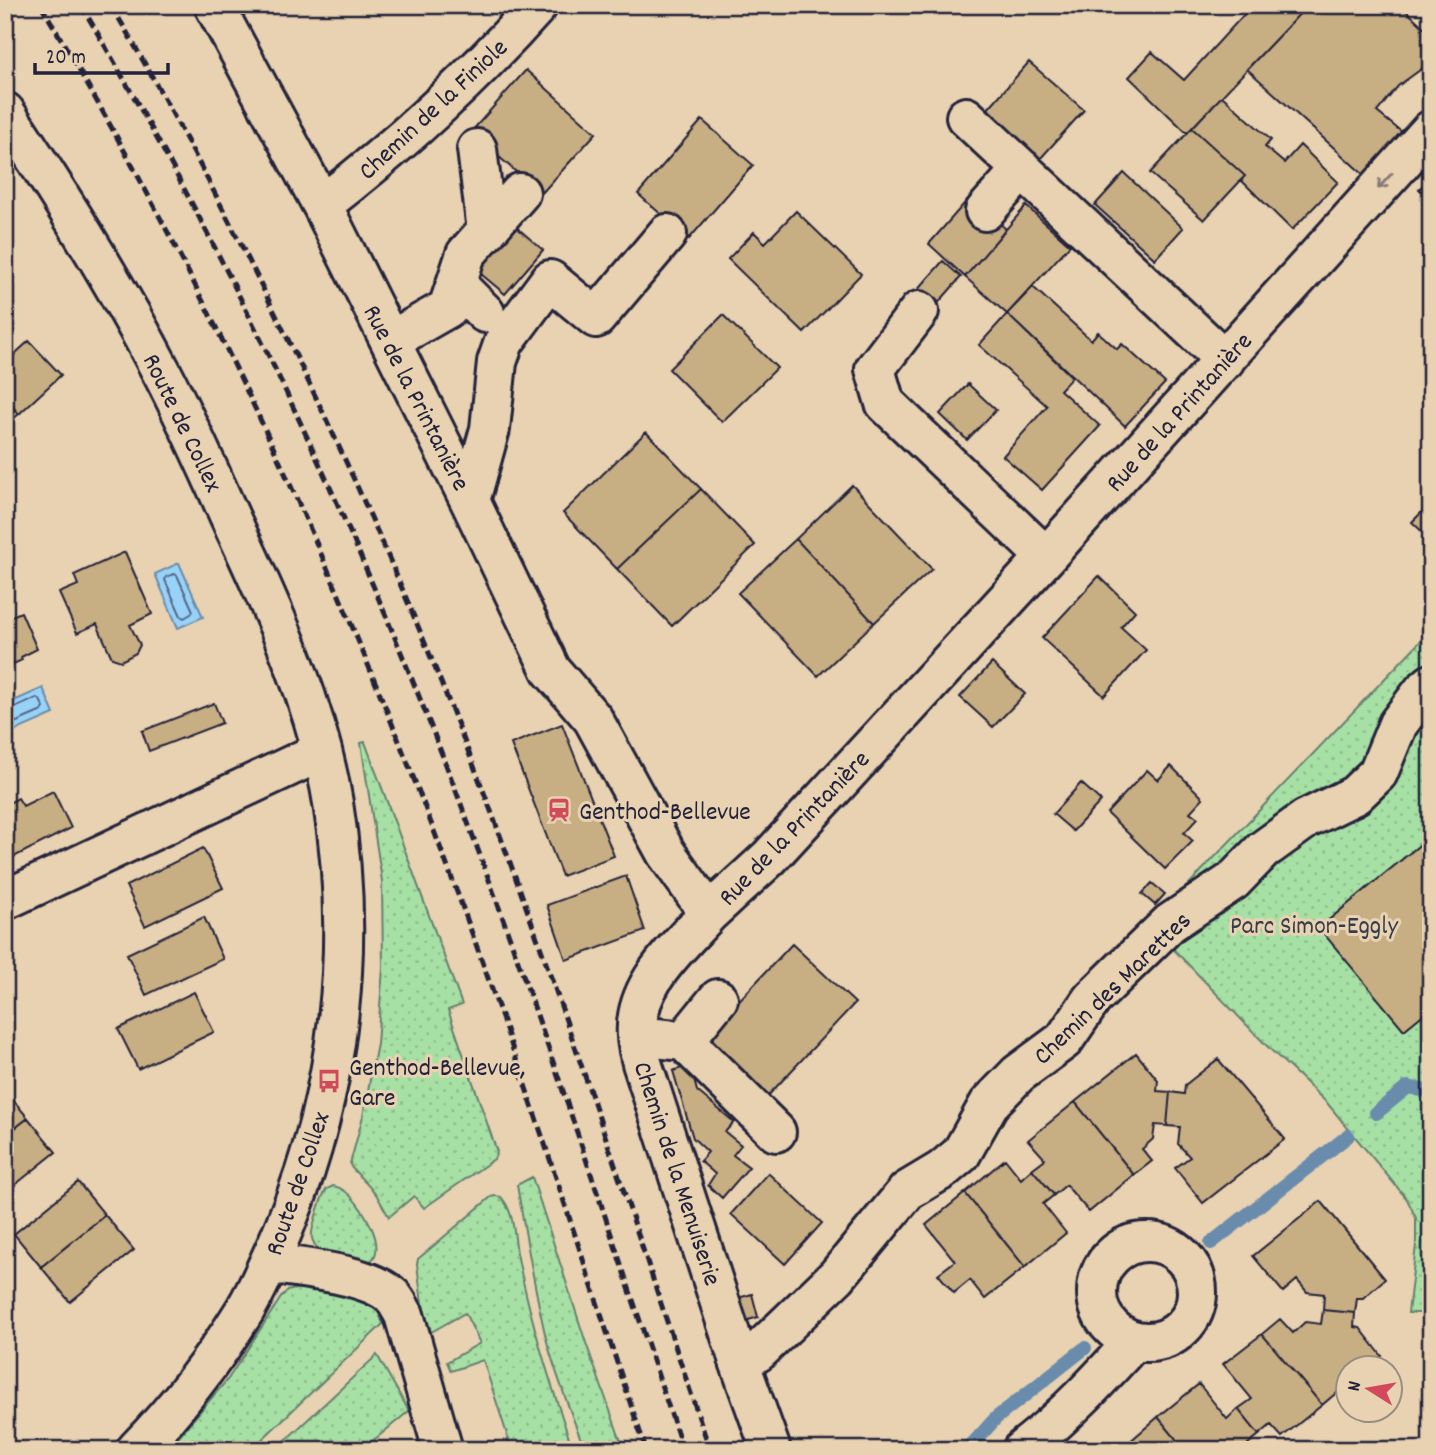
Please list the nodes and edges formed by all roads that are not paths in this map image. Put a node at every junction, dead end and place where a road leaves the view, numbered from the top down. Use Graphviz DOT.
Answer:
graph roads {
  1 [pos="215,5"];
  2 [pos="538,5"];
  3 [pos="5,112"];
  4 [pos="966,117"];
  5 [pos="1431,130"];
  6 [pos="477,149"];
  7 [pos="1022,169"];
  8 [pos="520,193"];
  9 [pos="322,205"];
  10 [pos="985,211"];
  11 [pos="487,230"];
  12 [pos="667,234"];
  13 [pos="456,284"];
  14 [pos="919,311"];
  15 [pos="485,313"];
  16 [pos="390,341"];
  17 [pos="1225,360"];
  18 [pos="470,501"];
  19 [pos="1046,557"];
  20 [pos="1431,684"];
  21 [pos="322,751"];
  22 [pos="5,900"];
  23 [pos="709,913"];
  24 [pos="718,999"];
  25 [pos="637,1037"];
  26 [pos="684,1041"];
  27 [pos="776,1132"];
  28 [pos="269,1263"];
  29 [pos="1134,1341"];
  30 [pos="738,1361"];
  31 [pos="136,1450"];
  32 [pos="443,1450"];
  33 [pos="771,1450"];
  34 [pos="1022,1450"];
  1 -- 9 [label="street, Rue de la Printanière"];
  2 -- 9 [label="street, Chemin de la Finiole"];
  3 -- 21 [label="street, Route de Collex"];
  4 -- 7 [label="street"];
  5 -- 17 [label="street, Rue de la Printanière, one-way"];
  6 -- 11 [label="street"];
  7 -- 10 [label="street"];
  7 -- 17 [label="street"];
  8 -- 11 [label="street"];
  9 -- 16 [label="street, Rue de la Printanière"];
  11 -- 13 [label="street"];
  12 -- 18 [label="street"];
  13 -- 15 [label="street"];
  13 -- 16 [label="street"];
  14 -- 19 [label="street"];
  16 -- 18 [label="street, Rue de la Printanière"];
  17 -- 19 [label="street, Rue de la Printanière"];
  18 -- 23 [label="street, Rue de la Printanière"];
  19 -- 23 [label="street, Rue de la Printanière"];
  20 -- 30 [label="street, Chemin des Marettes"];
  21 -- 22 [label="street"];
  21 -- 28 [label="street, Route de Collex"];
  23 -- 25 [label="street, Chemin de la Menuiserie"];
  24 -- 26 [label="street"];
  25 -- 26 [label="street"];
  25 -- 30 [label="street, Chemin de la Menuiserie"];
  26 -- 27 [label="street"];
  28 -- 31 [label="street, Route de Collex"];
  28 -- 32 [label="street"];
  29 -- 34 [label="street"];
  30 -- 33 [label="street, Chemin de la Menuiserie"];
}
